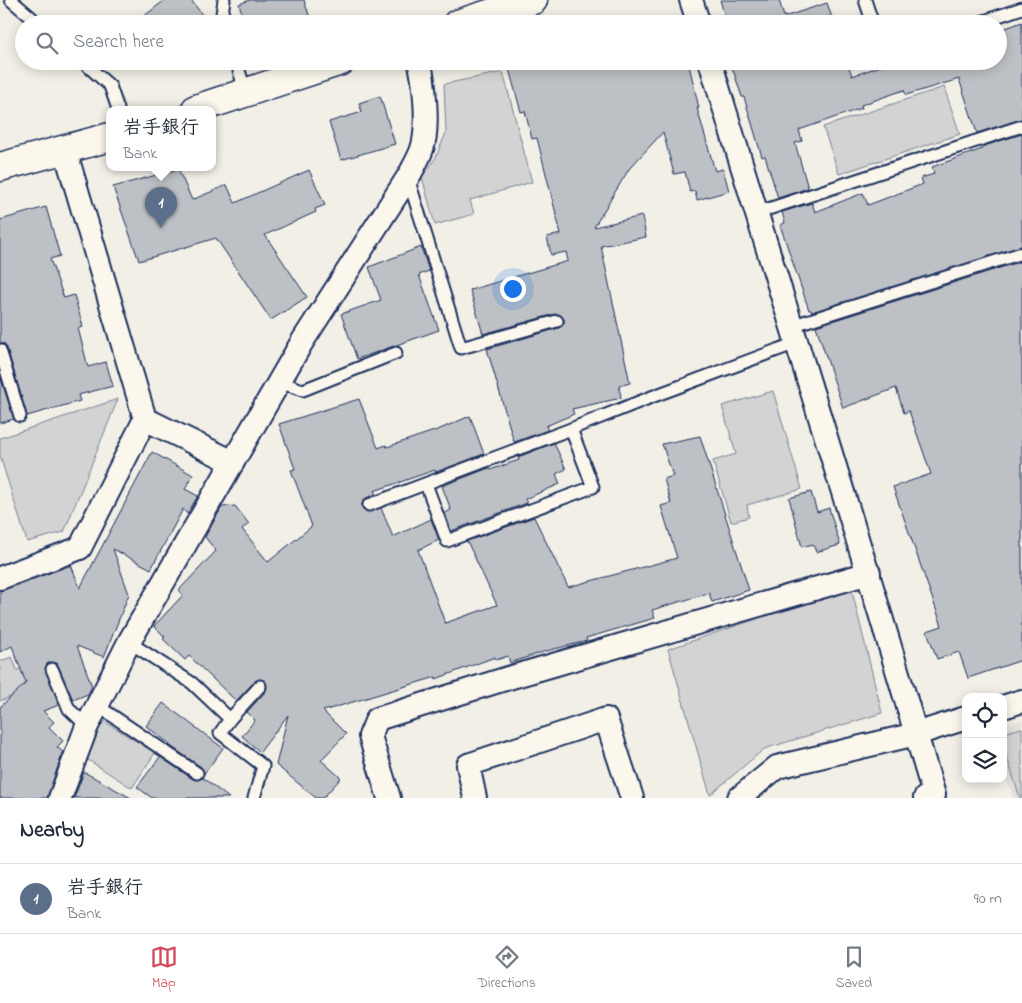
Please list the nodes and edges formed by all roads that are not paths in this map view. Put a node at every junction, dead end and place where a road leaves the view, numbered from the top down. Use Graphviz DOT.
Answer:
graph roads {
  1 [pos="224,0"];
  2 [pos="533,0"];
  3 [pos="691,0"];
  4 [pos="865,0"];
  5 [pos="16,1"];
  6 [pos="1022,8"];
  7 [pos="30,15"];
  8 [pos="222,15"];
  9 [pos="486,15"];
  10 [pos="696,15"];
  11 [pos="870,15"];
  12 [pos="1001,15"];
  13 [pos="92,70"];
  14 [pos="239,70"];
  15 [pos="314,70"];
  16 [pos="421,70"];
  17 [pos="713,70"];
  18 [pos="246,93"];
  19 [pos="117,106"];
  20 [pos="205,106"];
  21 [pos="1022,126"];
  22 [pos="106,138"];
  23 [pos="65,150"];
  24 [pos="0,168"];
  25 [pos="408,177"];
  26 [pos="756,213"];
  27 [pos="1022,253"];
  28 [pos="557,321"];
  29 [pos="794,335"];
  30 [pos="0,350"];
  31 [pos="396,353"];
  32 [pos="279,382"];
  33 [pos="20,416"];
  34 [pos="145,419"];
  35 [pos="571,429"];
  36 [pos="233,462"];
  37 [pos="426,484"];
  38 [pos="369,506"];
  39 [pos="869,573"];
  40 [pos="0,578"];
  41 [pos="129,642"];
  42 [pos="52,669"];
  43 [pos="260,686"];
  44 [pos="1022,701"];
  45 [pos="98,706"];
  46 [pos="1007,706"];
  47 [pos="230,719"];
  48 [pos="962,719"];
  49 [pos="88,726"];
  50 [pos="916,734"];
  51 [pos="197,773"];
  52 [pos="931,797"];
  53 [pos="60,798"];
  54 [pos="254,798"];
  55 [pos="389,798"];
  56 [pos="474,798"];
  57 [pos="632,798"];
  58 [pos="739,798"];
  1 -- 8 [label="lane"];
  2 -- 9 [label="street"];
  3 -- 10 [label="street"];
  4 -- 11 [label="lane"];
  5 -- 7 [label="lane"];
  6 -- 12 [label="lane"];
  13 -- 19 [label="lane"];
  14 -- 18 [label="lane"];
  15 -- 18 [label="street"];
  16 -- 25 [label="street"];
  17 -- 26 [label="street"];
  18 -- 20 [label="street"];
  21 -- 26 [label="lane"];
  22 -- 23 [label="street"];
  23 -- 24 [label="street"];
  23 -- 34 [label="street"];
  25 -- 28 [label="lane"];
  25 -- 32 [label="street"];
  26 -- 29 [label="street"];
  27 -- 29 [label="lane"];
  29 -- 35 [label="lane"];
  29 -- 39 [label="street"];
  30 -- 33 [label="lane"];
  31 -- 32 [label="lane"];
  32 -- 36 [label="street"];
  34 -- 36 [label="street"];
  34 -- 40 [label="street"];
  35 -- 37 [label="lane"];
  35 -- 37 [label="lane"];
  36 -- 41 [label="street"];
  37 -- 38 [label="lane"];
  39 -- 50 [label="street"];
  39 -- 55 [label="street"];
  41 -- 45 [label="street"];
  41 -- 47 [label="lane"];
  42 -- 49 [label="lane"];
  43 -- 47 [label="lane"];
  44 -- 46 [label="street"];
  45 -- 49 [label="street"];
  45 -- 51 [label="lane"];
  47 -- 54 [label="lane"];
  48 -- 50 [label="street"];
  49 -- 53 [label="street"];
  50 -- 52 [label="street"];
  50 -- 58 [label="street"];
  56 -- 57 [label="street"];
}
